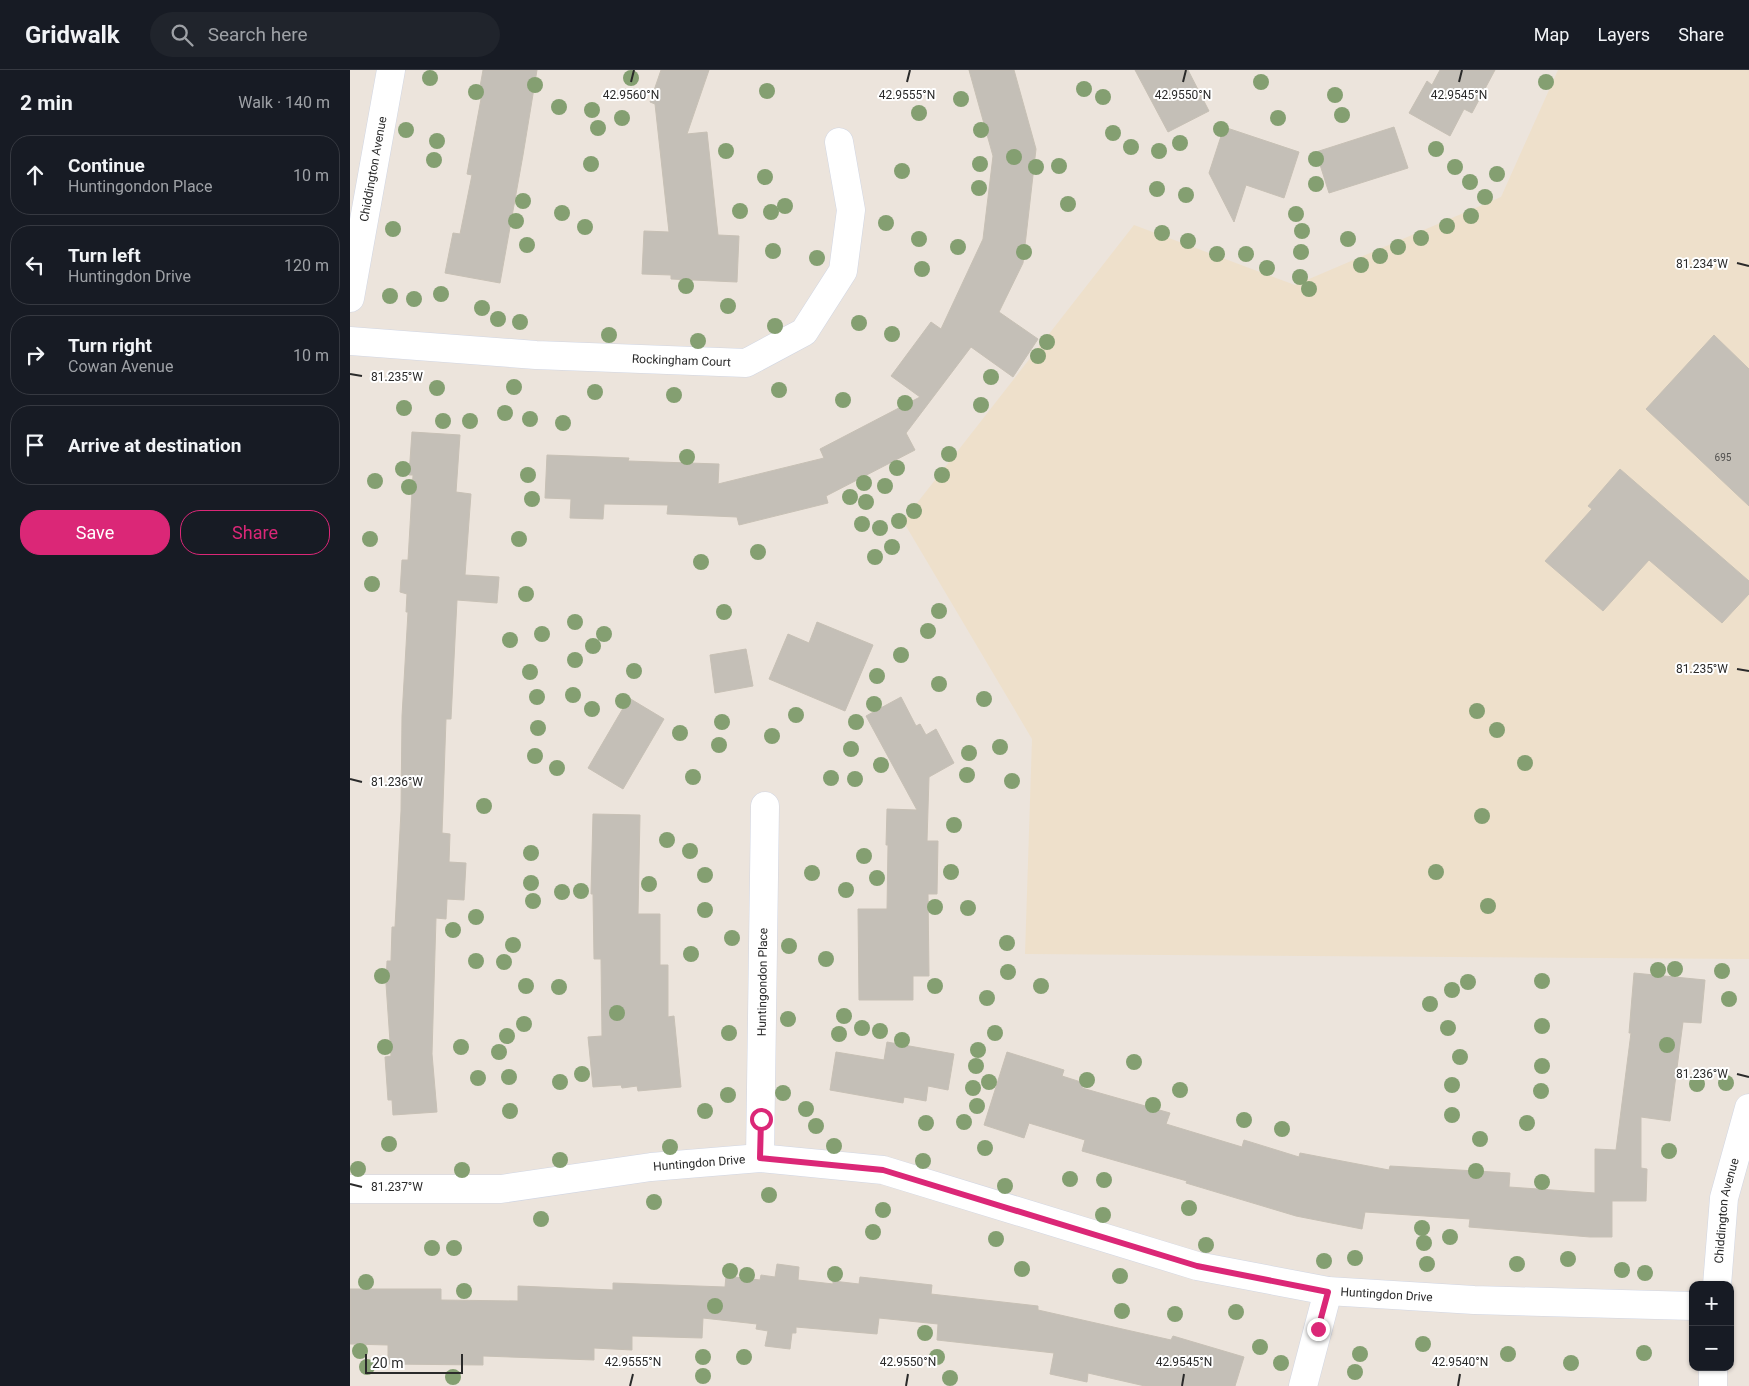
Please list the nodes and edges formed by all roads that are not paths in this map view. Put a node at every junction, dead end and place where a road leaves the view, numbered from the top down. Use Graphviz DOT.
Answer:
graph roads {
  1 [pos="391,70"];
  2 [pos="839,142"];
  3 [pos="350,298"];
  4 [pos="350,341"];
  5 [pos="766,806"];
  6 [pos="1749,1108"];
  7 [pos="760,1158"];
  8 [pos="350,1189"];
  9 [pos="1717,1281"];
  10 [pos="1328,1292"];
  11 [pos="1689,1306"];
  12 [pos="1714,1371"];
  13 [pos="1304,1386"];
  14 [pos="1713,1386"];
  1 -- 3 [label="street, Chiddington Avenue"];
  2 -- 4 [label="street, Rockingham Court"];
  5 -- 7 [label="street, Huntingondon Place"];
  6 -- 9 [label="street, Chiddington Avenue"];
  7 -- 8 [label="street, Huntingdon Drive"];
  7 -- 10 [label="street, Huntingdon Drive"];
  10 -- 11 [label="street, Huntingdon Drive"];
  10 -- 13 [label="street"];
  12 -- 14 [label="street"];
}
